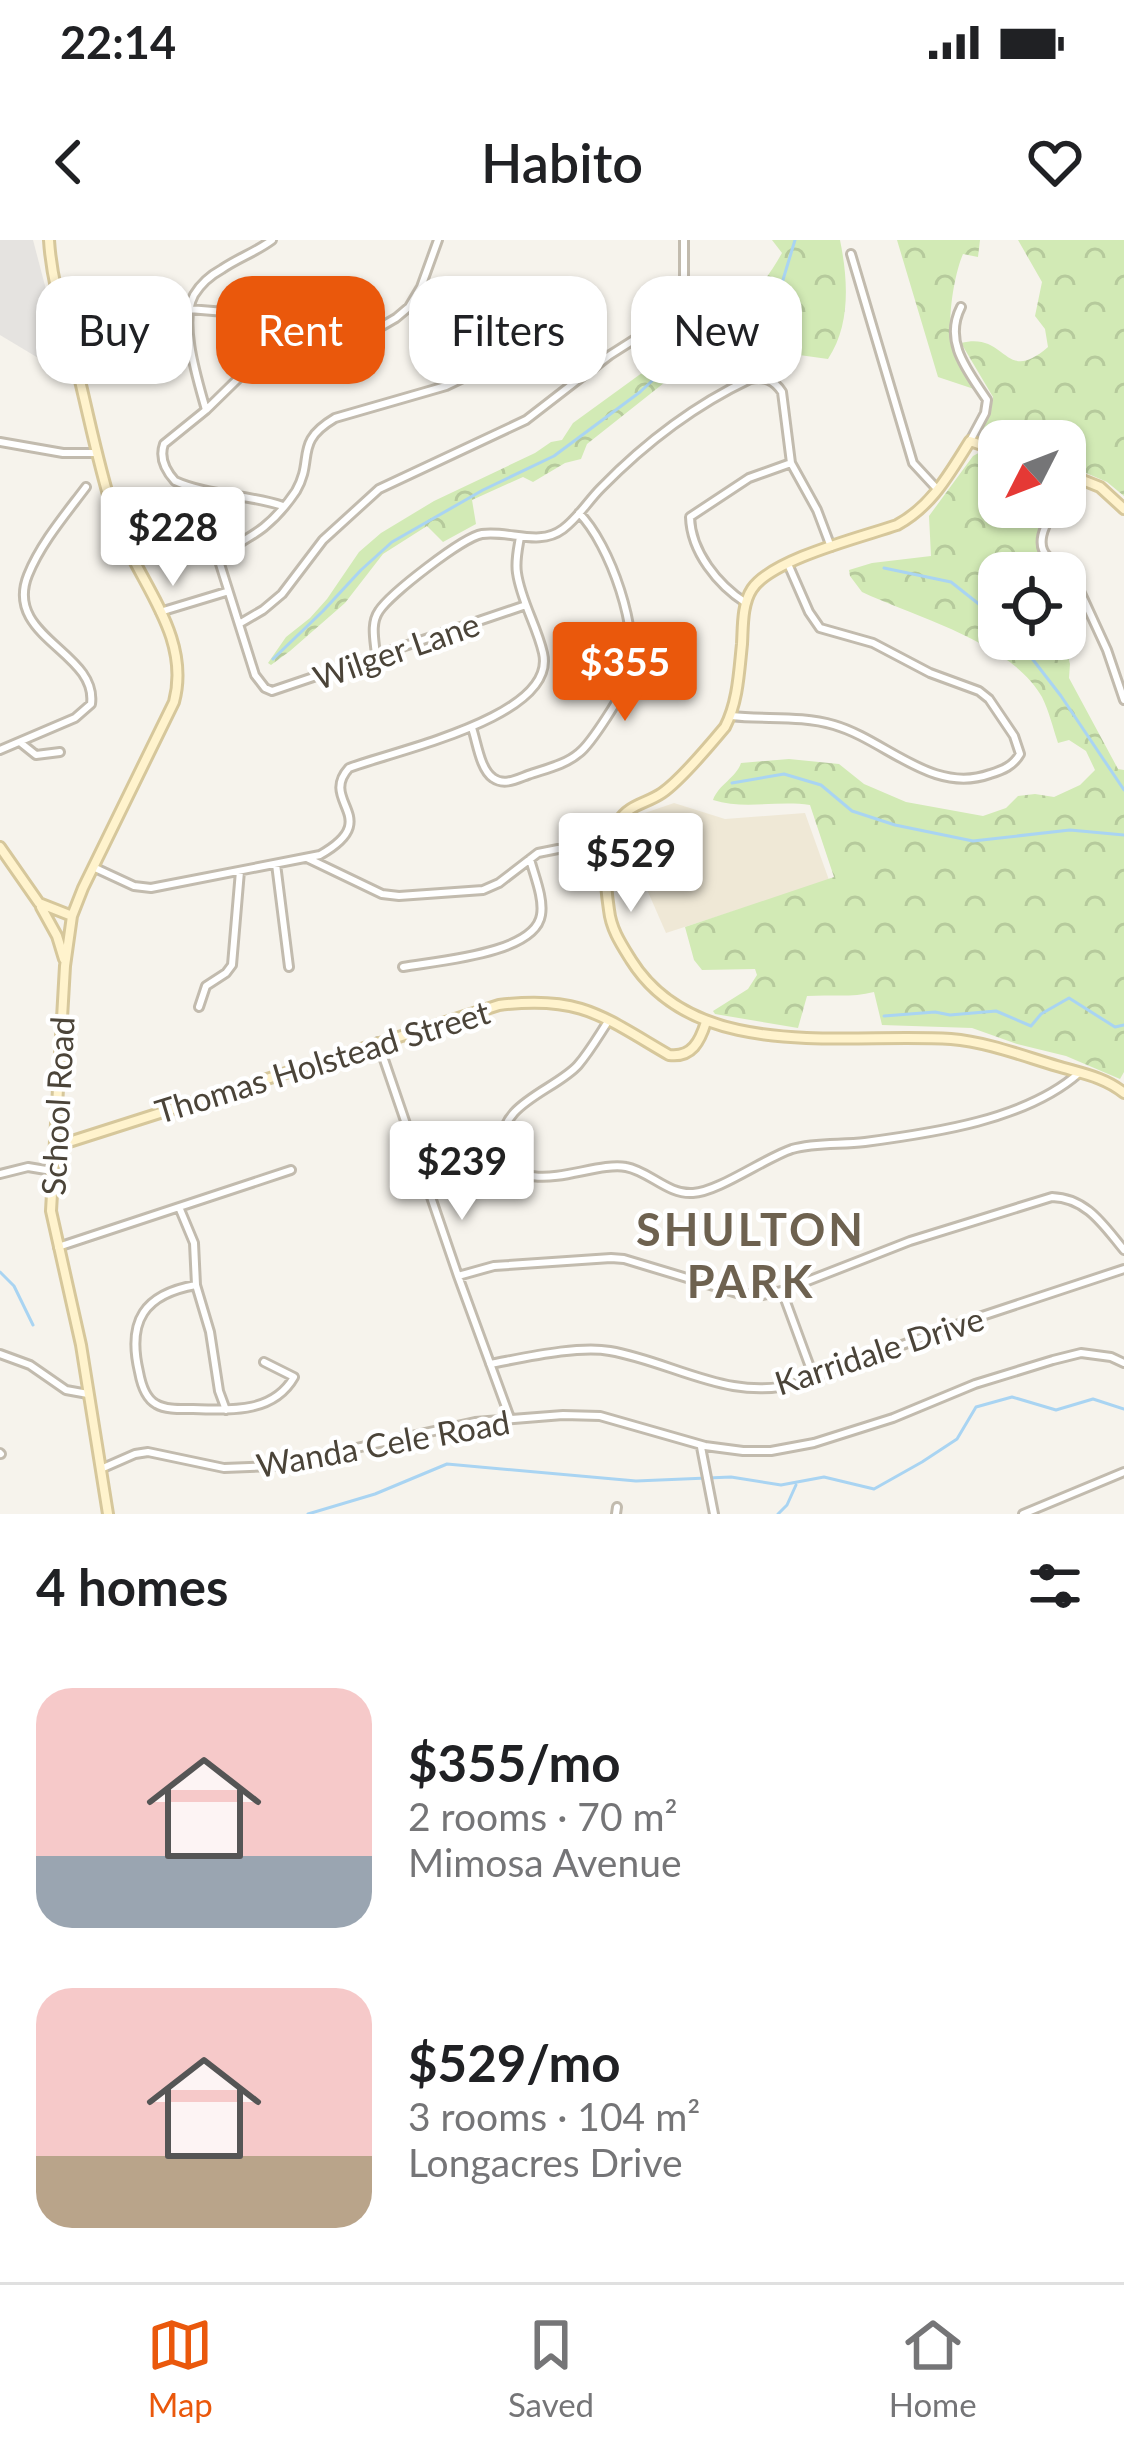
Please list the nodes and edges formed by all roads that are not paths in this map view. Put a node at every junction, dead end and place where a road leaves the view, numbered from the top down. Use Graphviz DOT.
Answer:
graph roads {
  1 [pos="50,240"];
  2 [pos="272,240"];
  3 [pos="438,240"];
  4 [pos="684,240"];
  5 [pos="850,254"];
  6 [pos="192,301"];
  7 [pos="961,307"];
  8 [pos="192,351"];
  9 [pos="450,384"];
  10 [pos="206,410"];
  11 [pos="970,441"];
  12 [pos="0,442"];
  13 [pos="978,444"];
  14 [pos="96,453"];
  15 [pos="791,463"];
  16 [pos="1086,481"];
  17 [pos="86,487"];
  18 [pos="938,490"];
  19 [pos="283,506"];
  20 [pos="1124,509"];
  21 [pos="579,513"];
  22 [pos="1044,528"];
  23 [pos="520,537"];
  24 [pos="831,547"];
  25 [pos="788,564"];
  26 [pos="227,592"];
  27 [pos="746,603"];
  28 [pos="526,605"];
  29 [pos="160,612"];
  30 [pos="239,624"];
  31 [pos="376,656"];
  32 [pos="1124,700"];
  33 [pos="730,716"];
  34 [pos="472,726"];
  35 [pos="20,742"];
  36 [pos="0,750"];
  37 [pos="60,752"];
  38 [pos="0,847"];
  39 [pos="606,848"];
  40 [pos="307,857"];
  41 [pos="530,859"];
  42 [pos="276,864"];
  43 [pos="93,867"];
  44 [pos="240,871"];
  45 [pos="38,903"];
  46 [pos="72,916"];
  47 [pos="65,966"];
  48 [pos="289,967"];
  49 [pos="403,967"];
  50 [pos="199,1007"];
  51 [pos="609,1020"];
  52 [pos="706,1022"];
  53 [pos="378,1042"];
  54 [pos="1079,1072"];
  55 [pos="1124,1093"];
  56 [pos="55,1144"];
  57 [pos="291,1170"];
  58 [pos="52,1172"];
  59 [pos="0,1174"];
  60 [pos="179,1207"];
  61 [pos="58,1247"];
  62 [pos="1124,1250"];
  63 [pos="1124,1270"];
  64 [pos="458,1276"];
  65 [pos="196,1286"];
  66 [pos="782,1291"];
  67 [pos="0,1354"];
  68 [pos="263,1362"];
  69 [pos="1124,1363"];
  70 [pos="490,1364"];
  71 [pos="814,1378"];
  72 [pos="91,1394"];
  73 [pos="226,1410"];
  74 [pos="509,1418"];
  75 [pos="701,1445"];
  76 [pos="103,1468"];
  77 [pos="1124,1472"];
  78 [pos="108,1514"];
  79 [pos="714,1514"];
  80 [pos="1024,1514"];
  1 -- 14 [label="street, School Road"];
  2 -- 6 [label="street"];
  3 -- 10 [label="street"];
  4 -- 30 [label="street"];
  5 -- 18 [label="street"];
  7 -- 11 [label="street"];
  8 -- 10 [label="street"];
  9 -- 19 [label="street"];
  10 -- 19 [label="street"];
  11 -- 13 [label="street"];
  11 -- 18 [label="street"];
  12 -- 14 [label="street"];
  14 -- 29 [label="street, School Road"];
  15 -- 21 [label="street"];
  15 -- 24 [label="street"];
  15 -- 27 [label="street"];
  16 -- 20 [label="street"];
  17 -- 35 [label="street"];
  18 -- 24 [label="street"];
  19 -- 26 [label="street"];
  21 -- 23 [label="street"];
  21 -- 34 [label="street"];
  22 -- 32 [label="street"];
  23 -- 28 [label="street"];
  23 -- 31 [label="street"];
  24 -- 25 [label="street"];
  25 -- 27 [label="street"];
  25 -- 33 [label="street"];
  26 -- 29 [label="street"];
  26 -- 30 [label="street"];
  27 -- 33 [label="street"];
  28 -- 31 [label="street, Wilger Lane"];
  28 -- 34 [label="street"];
  29 -- 43 [label="street, School Road"];
  30 -- 31 [label="street, Wilger Lane"];
  33 -- 39 [label="street"];
  34 -- 40 [label="street"];
  35 -- 36 [label="street"];
  35 -- 37 [label="street"];
  38 -- 45 [label="street"];
  39 -- 41 [label="street"];
  39 -- 52 [label="street"];
  40 -- 41 [label="street"];
  40 -- 42 [label="street"];
  41 -- 49 [label="street"];
  42 -- 44 [label="street"];
  42 -- 48 [label="street"];
  43 -- 44 [label="street"];
  43 -- 46 [label="street, School Road"];
  44 -- 50 [label="street"];
  45 -- 46 [label="street"];
  45 -- 47 [label="street"];
  46 -- 47 [label="street, School Road"];
  47 -- 56 [label="street, School Road"];
  51 -- 52 [label="street, Thomas Holstead Street"];
  51 -- 53 [label="street, Thomas Holstead Street"];
  51 -- 54 [label="street"];
  52 -- 54 [label="street"];
  53 -- 56 [label="street, Thomas Holstead Street"];
  53 -- 64 [label="street"];
  54 -- 55 [label="street"];
  56 -- 58 [label="street, School Road"];
  57 -- 60 [label="street"];
  58 -- 59 [label="street"];
  58 -- 61 [label="street, School Road"];
  60 -- 61 [label="street"];
  60 -- 65 [label="street"];
  61 -- 72 [label="street, School Road"];
  62 -- 66 [label="street"];
  63 -- 71 [label="street, Karridale Drive"];
  64 -- 66 [label="street"];
  64 -- 70 [label="street"];
  65 -- 73 [label="street"];
  65 -- 73 [label="street"];
  66 -- 71 [label="street"];
  67 -- 72 [label="street"];
  68 -- 73 [label="street"];
  69 -- 75 [label="street, Wanda Cele Road"];
  70 -- 71 [label="street, Karridale Drive"];
  70 -- 74 [label="street"];
  72 -- 76 [label="street, School Road"];
  74 -- 75 [label="street, Wanda Cele Road"];
  74 -- 76 [label="street, Wanda Cele Road"];
  75 -- 79 [label="street"];
  76 -- 78 [label="street"];
  77 -- 80 [label="street"];
}
